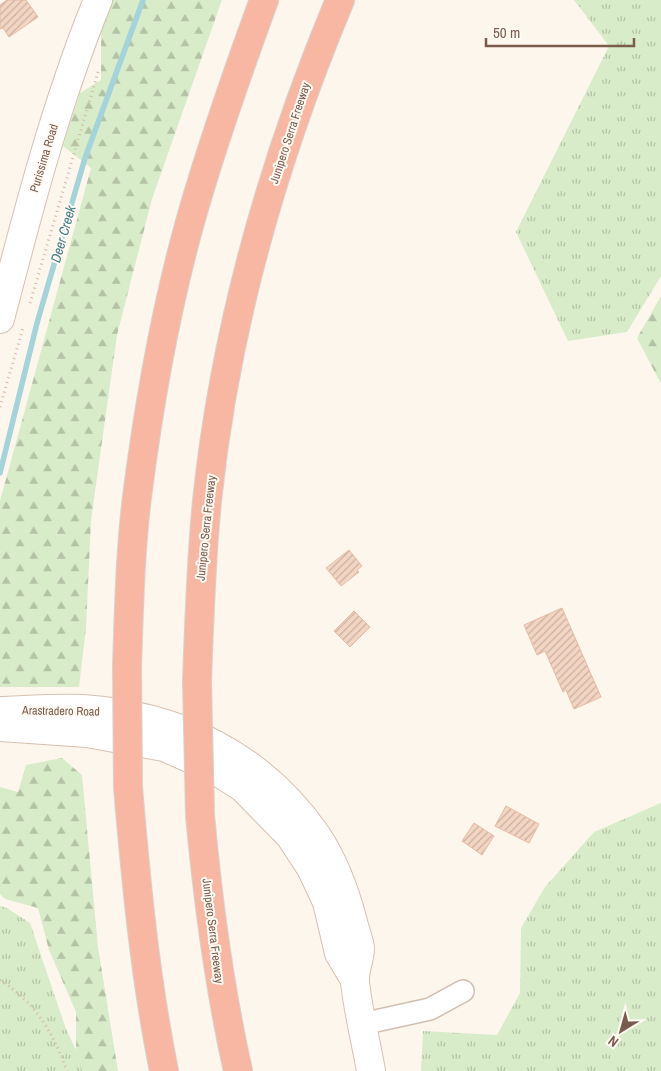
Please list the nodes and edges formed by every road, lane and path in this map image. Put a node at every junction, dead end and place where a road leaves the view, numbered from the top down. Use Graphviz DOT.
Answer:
graph roads {
  1 [pos="98,0"];
  2 [pos="264,0"];
  3 [pos="340,0"];
  4 [pos="100,66"];
  5 [pos="28,312"];
  6 [pos="12,320"];
  7 [pos="0,407"];
  8 [pos="0,711"];
  9 [pos="0,727"];
  10 [pos="0,980"];
  11 [pos="355,980"];
  12 [pos="463,991"];
  13 [pos="362,1024"];
  14 [pos="67,1071"];
  15 [pos="164,1071"];
  16 [pos="238,1071"];
  17 [pos="371,1071"];
  1 -- 6 [label="street, Purissima Road"];
  2 -- 15 [label="highway, bridge"];
  3 -- 16 [label="highway, Junipero Serra Freeway, bridge"];
  4 -- 5 [label="path"];
  6 -- 7 [label="path"];
  8 -- 11 [label="street, Arastradero Road"];
  9 -- 11 [label="street, Arastradero Road"];
  10 -- 14 [label="path"];
  11 -- 13 [label="street, Arastradero Road"];
  12 -- 13 [label="street"];
  13 -- 17 [label="street, Arastradero Road"];
}
